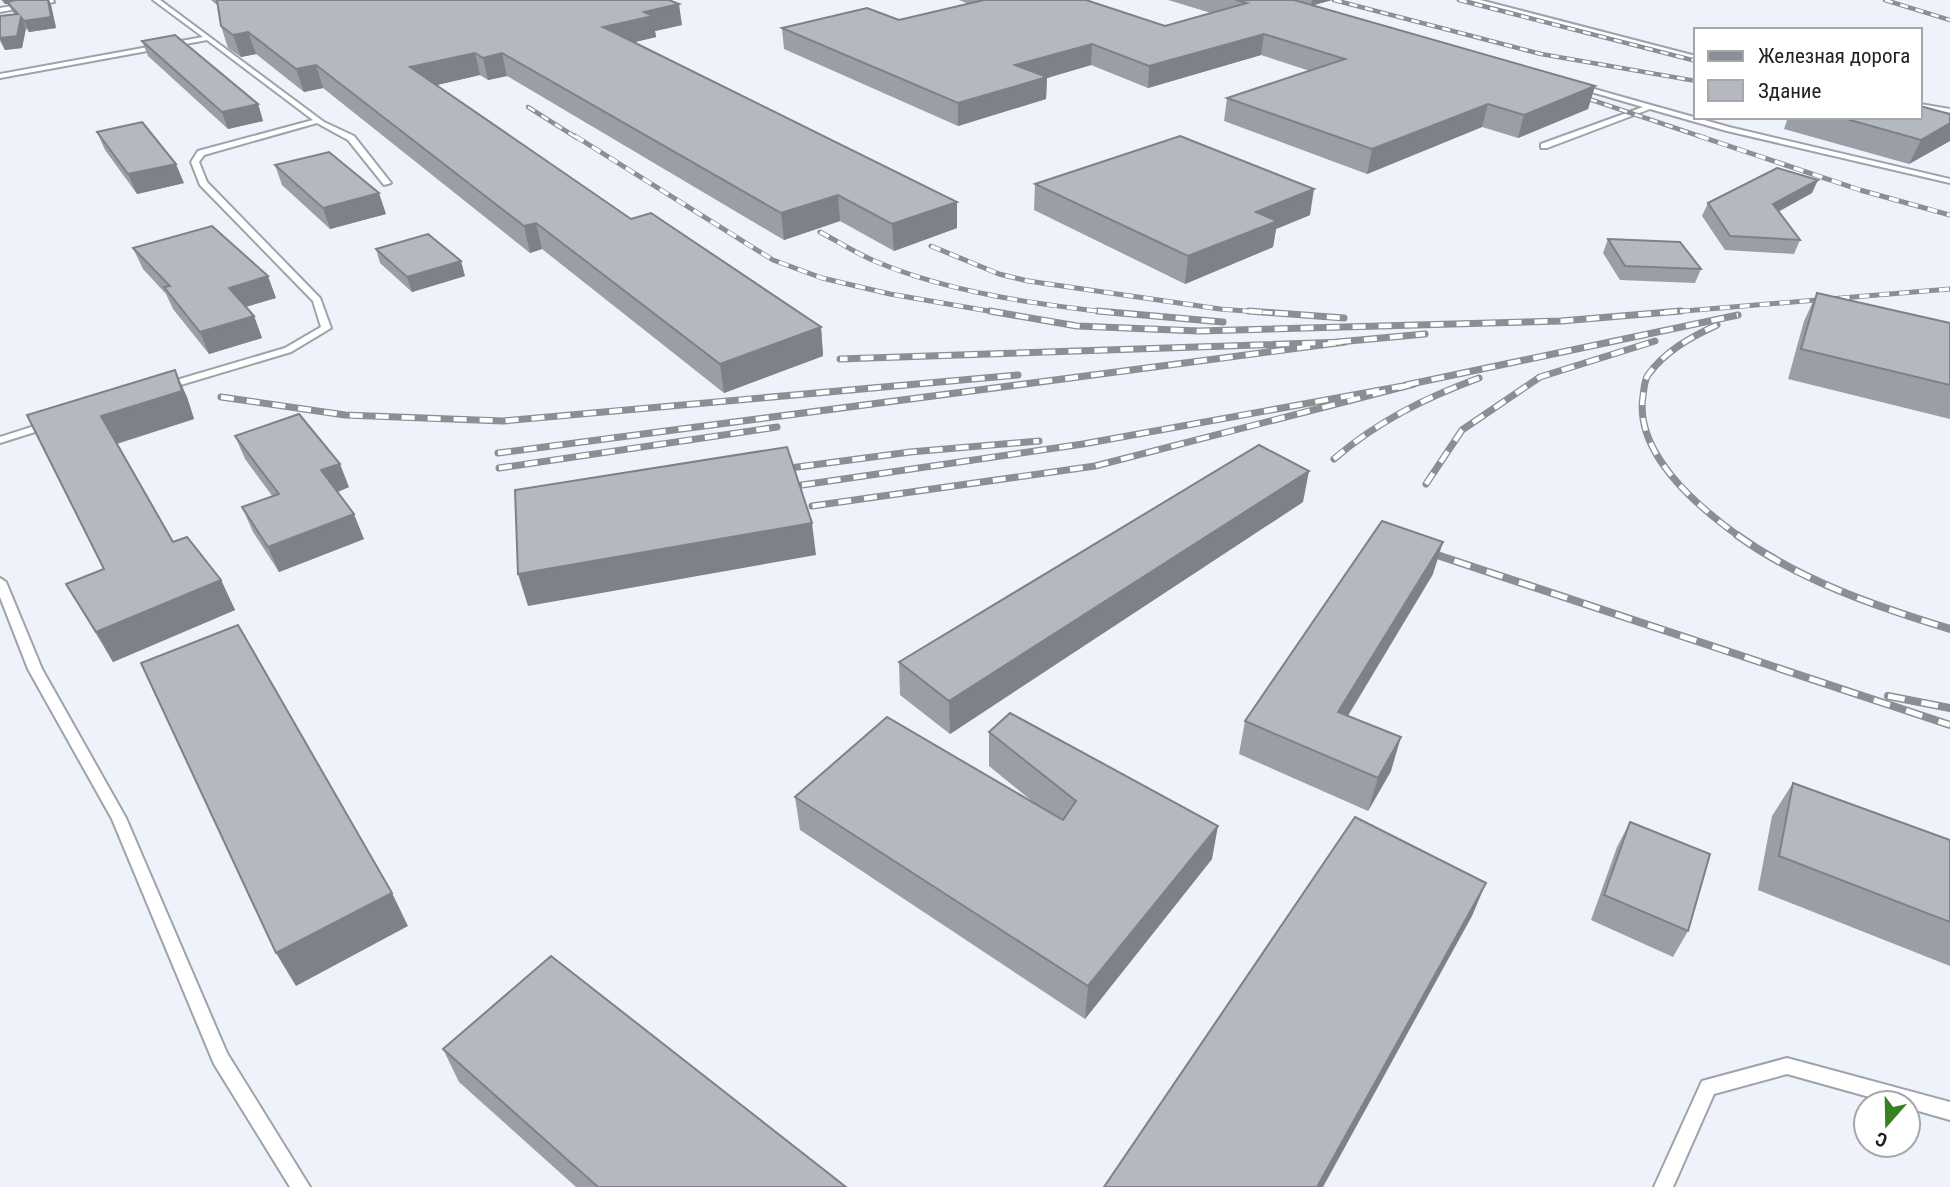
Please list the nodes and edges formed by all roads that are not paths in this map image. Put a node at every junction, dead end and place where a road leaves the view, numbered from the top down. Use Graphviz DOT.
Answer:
graph roads {
  1 [pos="50,0"];
  2 [pos="156,0"];
  3 [pos="1474,0"];
  4 [pos="0,10"];
  5 [pos="208,38"];
  6 [pos="1694,57"];
  7 [pos="0,76"];
  8 [pos="1570,84"];
  9 [pos="1922,106"];
  10 [pos="1650,107"];
  11 [pos="1950,111"];
  12 [pos="1694,119"];
  13 [pos="1695,119"];
  14 [pos="319,120"];
  15 [pos="1544,146"];
  16 [pos="1950,181"];
  17 [pos="387,183"];
  18 [pos="151,392"];
  19 [pos="65,420"];
  20 [pos="0,440"];
  21 [pos="0,582"];
  22 [pos="1950,1111"];
  23 [pos="301,1187"];
  24 [pos="1663,1187"];
  1 -- 4 [label="lane"];
  2 -- 5 [label="lane"];
  3 -- 6 [label="lane"];
  5 -- 7 [label="lane"];
  5 -- 14 [label="lane"];
  8 -- 10 [label="lane"];
  9 -- 11 [label="lane"];
  10 -- 12 [label="lane"];
  10 -- 15 [label="lane"];
  13 -- 16 [label="lane"];
  14 -- 17 [label="lane"];
  14 -- 18 [label="lane"];
  19 -- 20 [label="lane"];
  21 -- 23 [label="lane"];
  22 -- 24 [label="lane"];
}
